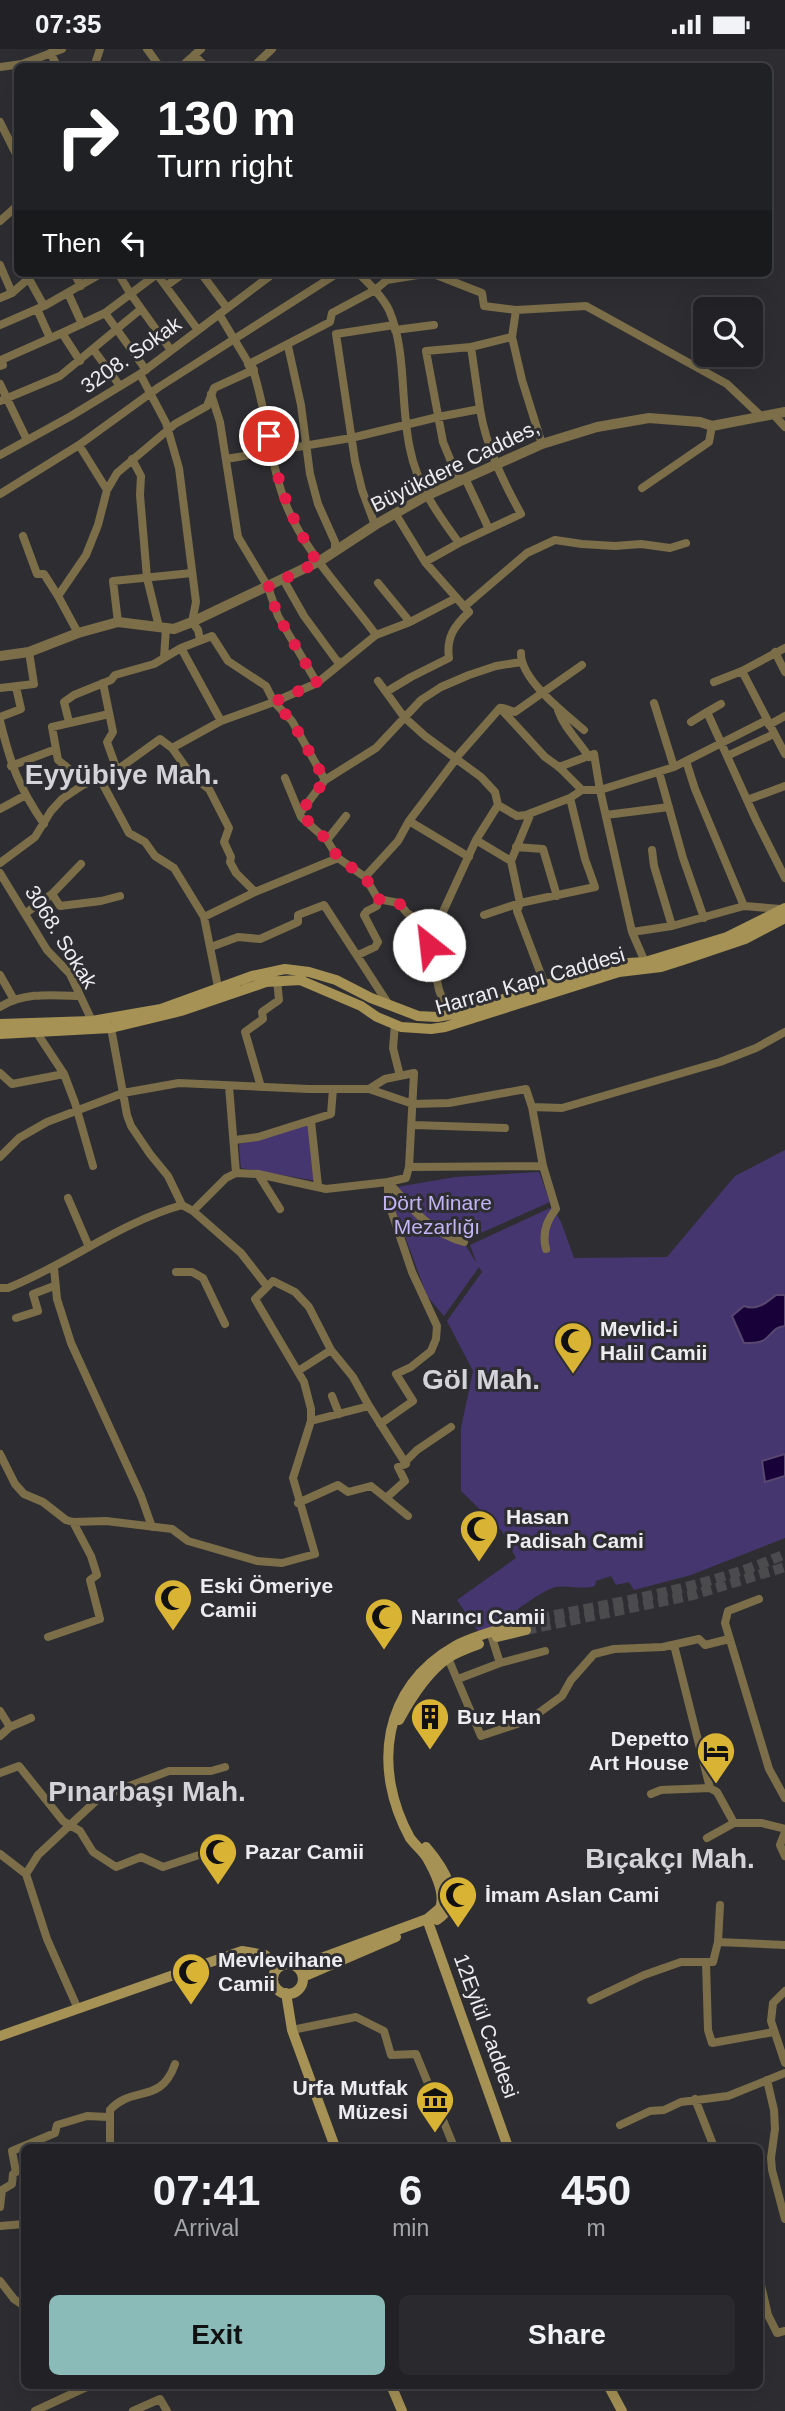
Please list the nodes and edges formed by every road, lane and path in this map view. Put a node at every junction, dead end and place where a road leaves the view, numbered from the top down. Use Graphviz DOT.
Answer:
graph roads {
  1 [pos="62,49"];
  2 [pos="272,49"];
  3 [pos="50,53"];
  4 [pos="28,63"];
  5 [pos="56,63"];
  6 [pos="257,63"];
  7 [pos="0,122"];
  8 [pos="14,150"];
  9 [pos="14,209"];
  10 [pos="0,221"];
  11 [pos="0,265"];
  12 [pos="31,277"];
  13 [pos="32,277"];
  14 [pos="76,277"];
  15 [pos="95,277"];
  16 [pos="120,277"];
  17 [pos="151,277"];
  18 [pos="159,277"];
  19 [pos="178,277"];
  20 [pos="204,277"];
  21 [pos="260,277"];
  22 [pos="332,277"];
  23 [pos="362,277"];
  24 [pos="406,277"];
  25 [pos="441,277"];
  26 [pos="166,285"];
  27 [pos="80,286"];
  28 [pos="375,290"];
  29 [pos="12,293"];
  30 [pos="68,293"];
  31 [pos="130,293"];
  32 [pos="0,298"];
  33 [pos="40,307"];
  34 [pos="227,308"];
  35 [pos="141,309"];
  36 [pos="516,310"];
  37 [pos="105,313"];
  38 [pos="219,314"];
  39 [pos="330,322"];
  40 [pos="82,324"];
  41 [pos="0,325"];
  42 [pos="434,325"];
  43 [pos="116,327"];
  44 [pos="394,327"];
  45 [pos="198,330"];
  46 [pos="62,333"];
  47 [pos="336,334"];
  48 [pos="512,337"];
  49 [pos="50,338"];
  50 [pos="234,338"];
  51 [pos="288,346"];
  52 [pos="471,347"];
  53 [pos="93,349"];
  54 [pos="170,349"];
  55 [pos="80,361"];
  56 [pos="0,366"];
  57 [pos="251,367"];
  58 [pos="143,372"];
  59 [pos="0,384"];
  60 [pos="120,386"];
  61 [pos="151,393"];
  62 [pos="211,394"];
  63 [pos="3,400"];
  64 [pos="480,409"];
  65 [pos="780,414"];
  66 [pos="438,417"];
  67 [pos="762,417"];
  68 [pos="406,425"];
  69 [pos="712,426"];
  70 [pos="785,427"];
  71 [pos="169,429"];
  72 [pos="351,438"];
  73 [pos="27,440"];
  74 [pos="305,444"];
  75 [pos="542,444"];
  76 [pos="79,445"];
  77 [pos="272,452"];
  78 [pos="0,455"];
  79 [pos="132,459"];
  80 [pos="226,459"];
  81 [pos="496,463"];
  82 [pos="462,479"];
  83 [pos="642,488"];
  84 [pos="107,490"];
  85 [pos="0,494"];
  86 [pos="426,496"];
  87 [pos="395,513"];
  88 [pos="375,525"];
  89 [pos="489,529"];
  90 [pos="23,536"];
  91 [pos="459,543"];
  92 [pos="686,543"];
  93 [pos="335,550"];
  94 [pos="320,561"];
  95 [pos="425,562"];
  96 [pos="192,573"];
  97 [pos="147,578"];
  98 [pos="283,579"];
  99 [pos="378,583"];
  100 [pos="268,587"];
  101 [pos="58,596"];
  102 [pos="456,598"];
  103 [pos="464,607"];
  104 [pos="118,622"];
  105 [pos="192,622"];
  106 [pos="410,622"];
  107 [pos="162,627"];
  108 [pos="78,633"];
  109 [pos="376,635"];
  110 [pos="200,639"];
  111 [pos="181,648"];
  112 [pos="785,648"];
  113 [pos="29,652"];
  114 [pos="775,652"];
  115 [pos="0,656"];
  116 [pos="163,658"];
  117 [pos="341,662"];
  118 [pos="582,665"];
  119 [pos="742,671"];
  120 [pos="785,672"];
  121 [pos="378,681"];
  122 [pos="714,682"];
  123 [pos="103,683"];
  124 [pos="317,683"];
  125 [pos="16,687"];
  126 [pos="0,688"];
  127 [pos="386,692"];
  128 [pos="541,692"];
  129 [pos="274,702"];
  130 [pos="654,703"];
  131 [pos="721,704"];
  132 [pos="500,708"];
  133 [pos="558,708"];
  134 [pos="707,712"];
  135 [pos="109,714"];
  136 [pos="785,716"];
  137 [pos="404,717"];
  138 [pos="0,719"];
  139 [pos="221,720"];
  140 [pos="69,722"];
  141 [pos="691,722"];
  142 [pos="768,722"];
  143 [pos="584,730"];
  144 [pos="774,734"];
  145 [pos="721,742"];
  146 [pos="172,748"];
  147 [pos="56,749"];
  148 [pos="785,754"];
  149 [pos="727,756"];
  150 [pos="589,757"];
  151 [pos="456,758"];
  152 [pos="686,761"];
  153 [pos="12,766"];
  154 [pos="559,767"];
  155 [pos="674,767"];
  156 [pos="117,770"];
  157 [pos="659,772"];
  158 [pos="99,777"];
  159 [pos="285,778"];
  160 [pos="325,780"];
  161 [pos="83,785"];
  162 [pos="785,786"];
  163 [pos="582,790"];
  164 [pos="600,790"];
  165 [pos="24,796"];
  166 [pos="570,798"];
  167 [pos="747,800"];
  168 [pos="498,805"];
  169 [pos="668,807"];
  170 [pos="0,809"];
  171 [pos="300,813"];
  172 [pos="531,813"];
  173 [pos="607,815"];
  174 [pos="346,816"];
  175 [pos="409,821"];
  176 [pos="44,824"];
  177 [pos="327,840"];
  178 [pos="476,840"];
  179 [pos="516,847"];
  180 [pos="652,850"];
  181 [pos="469,857"];
  182 [pos="338,858"];
  183 [pos="511,861"];
  184 [pos="0,863"];
  185 [pos="81,864"];
  186 [pos="2,877"];
  187 [pos="365,877"];
  188 [pos="785,878"];
  189 [pos="0,890"];
  190 [pos="255,892"];
  191 [pos="52,894"];
  192 [pos="120,896"];
  193 [pos="557,896"];
  194 [pos="378,899"];
  195 [pos="520,903"];
  196 [pos="744,907"];
  197 [pos="785,909"];
  198 [pos="26,912"];
  199 [pos="484,915"];
  200 [pos="204,917"];
  201 [pos="785,918"];
  202 [pos="704,919"];
  203 [pos="426,925"];
  204 [pos="672,926"];
  205 [pos="632,932"];
  206 [pos="211,947"];
  207 [pos="358,955"];
  208 [pos="645,962"];
  209 [pos="0,975"];
  210 [pos="277,980"];
  211 [pos="545,985"];
  212 [pos="218,987"];
  213 [pos="79,996"];
  214 [pos="13,998"];
  215 [pos="389,1005"];
  216 [pos="0,1007"];
  217 [pos="457,1013"];
  218 [pos="92,1021"];
  219 [pos="0,1024"];
  220 [pos="395,1024"];
  221 [pos="111,1028"];
  222 [pos="785,1032"];
  223 [pos="37,1033"];
  224 [pos="0,1034"];
  225 [pos="0,1073"];
  226 [pos="64,1074"];
  227 [pos="400,1076"];
  228 [pos="229,1086"];
  229 [pos="261,1087"];
  230 [pos="333,1089"];
  231 [pos="369,1089"];
  232 [pos="123,1093"];
  233 [pos="413,1104"];
  234 [pos="532,1107"];
  235 [pos="76,1110"];
  236 [pos="312,1121"];
  237 [pos="412,1125"];
  238 [pos="505,1128"];
  239 [pos="235,1140"];
  240 [pos="0,1157"];
  241 [pos="93,1166"];
  242 [pos="543,1166"];
  243 [pos="409,1167"];
  244 [pos="236,1173"];
  245 [pos="258,1174"];
  246 [pos="388,1182"];
  247 [pos="318,1186"];
  248 [pos="68,1198"];
  249 [pos="182,1205"];
  250 [pos="280,1209"];
  251 [pos="192,1211"];
  252 [pos="464,1242"];
  253 [pos="89,1247"];
  254 [pos="546,1249"];
  255 [pos="54,1268"];
  256 [pos="176,1272"];
  257 [pos="266,1285"];
  258 [pos="54,1286"];
  259 [pos="0,1288"];
  260 [pos="16,1318"];
  261 [pos="225,1324"];
  262 [pos="331,1350"];
  263 [pos="298,1371"];
  264 [pos="332,1396"];
  265 [pos="369,1406"];
  266 [pos="340,1414"];
  267 [pos="311,1421"];
  268 [pos="380,1424"];
  269 [pos="451,1427"];
  270 [pos="0,1454"];
  271 [pos="405,1462"];
  272 [pos="386,1498"];
  273 [pos="299,1503"];
  274 [pos="408,1516"];
  275 [pos="73,1522"];
  276 [pos="152,1527"];
  277 [pos="760,1599"];
  278 [pos="48,1637"];
  279 [pos="492,1638"];
  280 [pos="729,1639"];
  281 [pos="674,1645"];
  282 [pos="545,1651"];
  283 [pos="448,1658"];
  284 [pos="500,1663"];
  285 [pos="458,1679"];
  286 [pos="0,1711"];
  287 [pos="31,1718"];
  288 [pos="10,1727"];
  289 [pos="0,1736"];
  290 [pos="226,1767"];
  291 [pos="0,1773"];
  292 [pos="710,1788"];
  293 [pos="651,1794"];
  294 [pos="785,1798"];
  295 [pos="734,1823"];
  296 [pos="70,1824"];
  297 [pos="785,1831"];
  298 [pos="707,1838"];
  299 [pos="0,1854"];
  300 [pos="199,1855"];
  301 [pos="785,1856"];
  302 [pos="26,1874"];
  303 [pos="720,1905"];
  304 [pos="428,1921"];
  305 [pos="718,1942"];
  306 [pos="785,1945"];
  307 [pos="706,1963"];
  308 [pos="278,1968"];
  309 [pos="300,1972"];
  310 [pos="785,1991"];
  311 [pos="286,1993"];
  312 [pos="591,2000"];
  313 [pos="78,2009"];
  314 [pos="292,2030"];
  315 [pos="774,2032"];
  316 [pos="0,2036"];
  317 [pos="782,2045"];
  318 [pos="785,2063"];
  319 [pos="175,2064"];
  320 [pos="785,2073"];
  321 [pos="767,2080"];
  322 [pos="695,2099"];
  323 [pos="108,2117"];
  324 [pos="620,2125"];
  325 [pos="29,2144"];
  326 [pos="110,2144"];
  327 [pos="334,2144"];
  328 [pos="453,2144"];
  329 [pos="507,2144"];
  330 [pos="713,2144"];
  331 [pos="21,2147"];
  332 [pos="0,2207"];
  333 [pos="785,2219"];
  334 [pos="21,2224"];
  335 [pos="0,2226"];
  336 [pos="0,2281"];
  337 [pos="763,2294"];
  338 [pos="21,2304"];
  339 [pos="785,2331"];
  340 [pos="82,2389"];
  341 [pos="393,2389"];
  342 [pos="610,2389"];
  343 [pos="35,2411"];
  344 [pos="133,2411"];
  345 [pos="167,2411"];
  346 [pos="402,2411"];
  347 [pos="622,2411"];
  1 -- 3 [label="street"];
  2 -- 6 [label="street"];
  3 -- 4 [label="street"];
  3 -- 5 [label="street"];
  7 -- 8 [label="street"];
  9 -- 10 [label="street"];
  11 -- 29 [label="street"];
  12 -- 29 [label="street"];
  13 -- 33 [label="street"];
  14 -- 27 [label="street"];
  15 -- 27 [label="street"];
  16 -- 31 [label="street"];
  17 -- 31 [label="street"];
  18 -- 26 [label="street"];
  19 -- 26 [label="street"];
  20 -- 34 [label="street"];
  21 -- 34 [label="street, 3208. Sokak"];
  22 -- 50 [label="street"];
  23 -- 28 [label="street"];
  24 -- 28 [label="street"];
  25 -- 36 [label="street"];
  26 -- 45 [label="street"];
  27 -- 30 [label="street"];
  28 -- 39 [label="street"];
  28 -- 44 [label="street"];
  29 -- 32 [label="street"];
  30 -- 33 [label="street"];
  30 -- 40 [label="street"];
  31 -- 35 [label="street"];
  31 -- 37 [label="street"];
  33 -- 41 [label="street"];
  33 -- 49 [label="street"];
  34 -- 38 [label="street, 3208. Sokak"];
  35 -- 43 [label="street"];
  35 -- 54 [label="street"];
  36 -- 48 [label="street"];
  36 -- 67 [label="street"];
  37 -- 40 [label="street"];
  37 -- 43 [label="street"];
  38 -- 45 [label="street, 3208. Sokak"];
  38 -- 50 [label="street"];
  39 -- 47 [label="street"];
  39 -- 51 [label="street"];
  40 -- 46 [label="street"];
  42 -- 44 [label="street"];
  43 -- 53 [label="street"];
  43 -- 58 [label="street"];
  44 -- 47 [label="street"];
  44 -- 68 [label="street"];
  45 -- 54 [label="street, 3208. Sokak"];
  46 -- 49 [label="street"];
  46 -- 55 [label="street"];
  47 -- 72 [label="street"];
  48 -- 52 [label="street"];
  48 -- 75 [label="street"];
  49 -- 56 [label="street"];
  50 -- 57 [label="street"];
  50 -- 61 [label="street"];
  51 -- 57 [label="street"];
  51 -- 74 [label="street"];
  52 -- 64 [label="street"];
  52 -- 66 [label="street"];
  53 -- 55 [label="street"];
  53 -- 60 [label="street"];
  54 -- 58 [label="street, 3208. Sokak"];
  55 -- 63 [label="street"];
  57 -- 62 [label="street"];
  57 -- 77 [label="street"];
  58 -- 60 [label="street, 3208. Sokak"];
  58 -- 61 [label="street"];
  59 -- 63 [label="street"];
  60 -- 73 [label="street, 3208. Sokak"];
  61 -- 71 [label="street"];
  61 -- 76 [label="street"];
  62 -- 71 [label="street"];
  62 -- 80 [label="street"];
  63 -- 73 [label="street"];
  64 -- 66 [label="street"];
  64 -- 81 [label="street"];
  65 -- 67 [label="street, Büyükdere Caddes,"];
  65 -- 70 [label="street"];
  66 -- 68 [label="street"];
  66 -- 82 [label="street"];
  67 -- 69 [label="street, Büyükdere Caddes,"];
  68 -- 72 [label="street"];
  68 -- 86 [label="street"];
  69 -- 75 [label="street, Büyükdere Caddes,"];
  69 -- 83 [label="street"];
  71 -- 79 [label="street"];
  71 -- 96 [label="street"];
  72 -- 74 [label="street"];
  72 -- 88 [label="street"];
  73 -- 78 [label="street, 3208. Sokak"];
  74 -- 77 [label="street"];
  74 -- 93 [label="street"];
  75 -- 81 [label="street, Büyükdere Caddes,"];
  76 -- 84 [label="street"];
  76 -- 85 [label="street"];
  77 -- 80 [label="street"];
  77 -- 94 [label="street"];
  79 -- 84 [label="street"];
  79 -- 97 [label="street"];
  80 -- 100 [label="street"];
  81 -- 82 [label="street, Büyükdere Caddes,"];
  81 -- 89 [label="street"];
  82 -- 86 [label="street, Büyükdere Caddes,"];
  82 -- 89 [label="street"];
  84 -- 101 [label="street"];
  86 -- 87 [label="street, Büyükdere Caddes,"];
  86 -- 91 [label="street"];
  87 -- 88 [label="street, Büyükdere Caddes,"];
  87 -- 95 [label="street"];
  88 -- 93 [label="street, Büyükdere Caddes,"];
  89 -- 91 [label="street"];
  90 -- 101 [label="street"];
  91 -- 95 [label="street"];
  92 -- 103 [label="street"];
  93 -- 94 [label="street, Büyükdere Caddes,"];
  94 -- 98 [label="street, Büyükdere Caddes,"];
  94 -- 109 [label="street"];
  95 -- 102 [label="street"];
  96 -- 97 [label="street"];
  96 -- 105 [label="street"];
  97 -- 104 [label="street"];
  97 -- 107 [label="street"];
  98 -- 100 [label="street, Büyükdere Caddes,"];
  98 -- 117 [label="street"];
  99 -- 106 [label="street"];
  100 -- 105 [label="street, Büyükdere Caddes,"];
  100 -- 124 [label="street"];
  101 -- 108 [label="street"];
  102 -- 103 [label="street"];
  102 -- 106 [label="street"];
  103 -- 127 [label="street"];
  104 -- 107 [label="street, Büyükdere Caddes,"];
  104 -- 108 [label="street, Büyükdere Caddes,"];
  105 -- 107 [label="street, Büyükdere Caddes,"];
  105 -- 110 [label="street"];
  106 -- 109 [label="street"];
  107 -- 116 [label="street"];
  108 -- 113 [label="street, Büyükdere Caddes,"];
  109 -- 117 [label="street"];
  110 -- 111 [label="street"];
  110 -- 129 [label="street"];
  111 -- 116 [label="street"];
  111 -- 139 [label="street"];
  112 -- 114 [label="street"];
  113 -- 115 [label="street, Büyükdere Caddes,"];
  113 -- 125 [label="street"];
  114 -- 119 [label="street"];
  114 -- 120 [label="street"];
  116 -- 123 [label="street"];
  117 -- 124 [label="street"];
  118 -- 128 [label="street"];
  119 -- 122 [label="street"];
  119 -- 142 [label="street"];
  121 -- 127 [label="street"];
  123 -- 135 [label="street"];
  123 -- 140 [label="street"];
  124 -- 129 [label="street"];
  125 -- 126 [label="street"];
  125 -- 138 [label="street"];
  127 -- 137 [label="street"];
  128 -- 132 [label="street"];
  128 -- 133 [label="street"];
  128 -- 137 [label="street"];
  129 -- 139 [label="street"];
  129 -- 160 [label="street"];
  130 -- 155 [label="street"];
  131 -- 134 [label="street"];
  132 -- 151 [label="street"];
  132 -- 154 [label="street"];
  133 -- 143 [label="street"];
  133 -- 150 [label="street"];
  134 -- 141 [label="street"];
  134 -- 145 [label="street"];
  135 -- 140 [label="street"];
  135 -- 156 [label="street"];
  136 -- 142 [label="street"];
  137 -- 151 [label="street"];
  137 -- 160 [label="street"];
  138 -- 153 [label="street"];
  139 -- 146 [label="street"];
  140 -- 147 [label="street"];
  142 -- 144 [label="street"];
  142 -- 145 [label="street"];
  144 -- 148 [label="street"];
  144 -- 149 [label="street"];
  145 -- 149 [label="street"];
  145 -- 152 [label="street"];
  146 -- 156 [label="street"];
  146 -- 190 [label="street"];
  147 -- 153 [label="street"];
  147 -- 161 [label="street"];
  149 -- 167 [label="street"];
  150 -- 154 [label="street"];
  150 -- 164 [label="street"];
  151 -- 168 [label="street"];
  151 -- 175 [label="street"];
  152 -- 155 [label="street"];
  152 -- 196 [label="street"];
  153 -- 165 [label="street"];
  154 -- 163 [label="street"];
  155 -- 157 [label="street"];
  156 -- 158 [label="street"];
  157 -- 164 [label="street"];
  157 -- 169 [label="street"];
  158 -- 161 [label="street"];
  158 -- 200 [label="street"];
  159 -- 171 [label="street"];
  160 -- 171 [label="street"];
  161 -- 176 [label="street"];
  162 -- 167 [label="street"];
  163 -- 164 [label="street"];
  163 -- 166 [label="street"];
  164 -- 173 [label="street"];
  165 -- 170 [label="street"];
  165 -- 176 [label="street"];
  166 -- 172 [label="street"];
  166 -- 193 [label="street"];
  167 -- 188 [label="street"];
  168 -- 172 [label="street"];
  168 -- 178 [label="street"];
  169 -- 173 [label="street"];
  169 -- 202 [label="street"];
  171 -- 177 [label="street"];
  172 -- 179 [label="street"];
  173 -- 205 [label="street"];
  174 -- 177 [label="street"];
  175 -- 181 [label="street"];
  175 -- 187 [label="street"];
  176 -- 184 [label="street"];
  177 -- 182 [label="street"];
  178 -- 181 [label="street"];
  178 -- 183 [label="street"];
  179 -- 183 [label="street"];
  179 -- 193 [label="street"];
  180 -- 204 [label="street"];
  181 -- 203 [label="street"];
  182 -- 187 [label="street"];
  182 -- 190 [label="street"];
  183 -- 195 [label="street"];
  185 -- 191 [label="street"];
  186 -- 189 [label="street"];
  186 -- 198 [label="street, 3068. Sokak"];
  187 -- 194 [label="street"];
  190 -- 200 [label="street"];
  191 -- 192 [label="street"];
  191 -- 198 [label="street"];
  193 -- 195 [label="street"];
  194 -- 203 [label="street"];
  194 -- 207 [label="street"];
  195 -- 199 [label="street"];
  195 -- 211 [label="street"];
  196 -- 197 [label="street"];
  196 -- 202 [label="street"];
  197 -- 208 [label="main road, Harran Kapı Caddesi"];
  198 -- 213 [label="street, 3068. Sokak"];
  200 -- 206 [label="street"];
  201 -- 220 [label="main road, Harran Kapı Caddesi"];
  202 -- 204 [label="street"];
  203 -- 217 [label="street"];
  204 -- 205 [label="street"];
  205 -- 208 [label="street"];
  206 -- 207 [label="street"];
  206 -- 212 [label="street"];
  207 -- 215 [label="street"];
  208 -- 211 [label="main road, Harran Kapı Caddesi"];
  209 -- 214 [label="street"];
  210 -- 220 [label="main road, Harran Kapı Caddesi"];
  210 -- 221 [label="main road, Harran Kapı Caddesi"];
  210 -- 229 [label="street"];
  211 -- 217 [label="main road, Harran Kapı Caddesi"];
  212 -- 215 [label="main road, Harran Kapı Caddesi"];
  212 -- 218 [label="main road, Harran Kapı Caddesi"];
  213 -- 214 [label="street"];
  213 -- 218 [label="street, 3068. Sokak"];
  214 -- 216 [label="street"];
  215 -- 217 [label="main road, Harran Kapı Caddesi"];
  218 -- 219 [label="main road, Harran Kapı Caddesi"];
  220 -- 227 [label="street"];
  221 -- 223 [label="main road, Harran Kapı Caddesi"];
  221 -- 232 [label="street"];
  222 -- 234 [label="street"];
  223 -- 224 [label="main road, Harran Kapı Caddesi"];
  223 -- 226 [label="street"];
  225 -- 226 [label="street"];
  226 -- 235 [label="street"];
  227 -- 231 [label="street"];
  227 -- 233 [label="street"];
  228 -- 229 [label="street"];
  228 -- 232 [label="street"];
  228 -- 239 [label="street"];
  229 -- 230 [label="street"];
  230 -- 231 [label="street"];
  230 -- 236 [label="street"];
  231 -- 233 [label="street"];
  232 -- 235 [label="street"];
  232 -- 249 [label="street"];
  233 -- 234 [label="street"];
  233 -- 237 [label="street"];
  234 -- 242 [label="street"];
  235 -- 240 [label="street"];
  235 -- 241 [label="street"];
  236 -- 239 [label="street"];
  236 -- 247 [label="street"];
  237 -- 238 [label="street"];
  237 -- 243 [label="street"];
  239 -- 244 [label="street"];
  242 -- 243 [label="street"];
  242 -- 254 [label="street"];
  243 -- 246 [label="street"];
  244 -- 245 [label="street"];
  244 -- 251 [label="street"];
  245 -- 247 [label="street"];
  245 -- 250 [label="street"];
  246 -- 247 [label="street"];
  246 -- 252 [label="street"];
  246 -- 268 [label="street"];
  248 -- 253 [label="street"];
  249 -- 251 [label="street"];
  249 -- 253 [label="street"];
  251 -- 257 [label="street"];
  253 -- 255 [label="street"];
  255 -- 258 [label="street"];
  255 -- 259 [label="street"];
  256 -- 261 [label="street"];
  257 -- 262 [label="street"];
  257 -- 263 [label="street"];
  258 -- 260 [label="street"];
  258 -- 276 [label="street"];
  262 -- 263 [label="street"];
  262 -- 265 [label="street"];
  263 -- 267 [label="street"];
  264 -- 266 [label="street"];
  265 -- 266 [label="street"];
  265 -- 268 [label="street"];
  266 -- 267 [label="street"];
  267 -- 273 [label="street"];
  268 -- 271 [label="street"];
  269 -- 271 [label="street"];
  270 -- 275 [label="street"];
  271 -- 272 [label="street"];
  272 -- 273 [label="street"];
  272 -- 274 [label="street"];
  273 -- 276 [label="street"];
  275 -- 276 [label="street"];
  275 -- 278 [label="street"];
  277 -- 280 [label="street"];
  279 -- 283 [label="main road"];
  279 -- 284 [label="street"];
  279 -- 304 [label="main road"];
  280 -- 281 [label="street"];
  280 -- 294 [label="street"];
  281 -- 285 [label="street"];
  281 -- 292 [label="street"];
  282 -- 284 [label="street"];
  283 -- 285 [label="street"];
  283 -- 304 [label="main road"];
  284 -- 285 [label="street"];
  286 -- 288 [label="street"];
  287 -- 288 [label="street"];
  288 -- 289 [label="street"];
  290 -- 296 [label="street"];
  291 -- 296 [label="street"];
  292 -- 293 [label="street"];
  292 -- 295 [label="street"];
  295 -- 297 [label="street"];
  295 -- 298 [label="street"];
  296 -- 300 [label="street"];
  296 -- 302 [label="street"];
  297 -- 301 [label="street"];
  299 -- 302 [label="street"];
  302 -- 313 [label="street"];
  303 -- 305 [label="street"];
  304 -- 309 [label="main road"];
  304 -- 329 [label="main road, 12Eylül Caddesi"];
  305 -- 306 [label="street"];
  305 -- 307 [label="street"];
  307 -- 312 [label="street"];
  307 -- 315 [label="street"];
  308 -- 309 [label="main road"];
  308 -- 311 [label="main road"];
  308 -- 313 [label="main road"];
  309 -- 311 [label="main road"];
  310 -- 315 [label="street"];
  311 -- 314 [label="main road"];
  313 -- 316 [label="main road"];
  314 -- 327 [label="main road"];
  314 -- 328 [label="street"];
  315 -- 317 [label="street"];
  317 -- 318 [label="street"];
  319 -- 323 [label="street"];
  320 -- 321 [label="street"];
  321 -- 322 [label="street"];
  321 -- 333 [label="street"];
  322 -- 324 [label="street"];
  322 -- 330 [label="street"];
  323 -- 325 [label="street"];
  323 -- 326 [label="street"];
  331 -- 332 [label="street"];
  334 -- 335 [label="street"];
  336 -- 338 [label="street"];
  337 -- 339 [label="street"];
  340 -- 343 [label="street"];
  341 -- 346 [label="main road"];
  342 -- 347 [label="main road"];
  344 -- 345 [label="street"];
}
